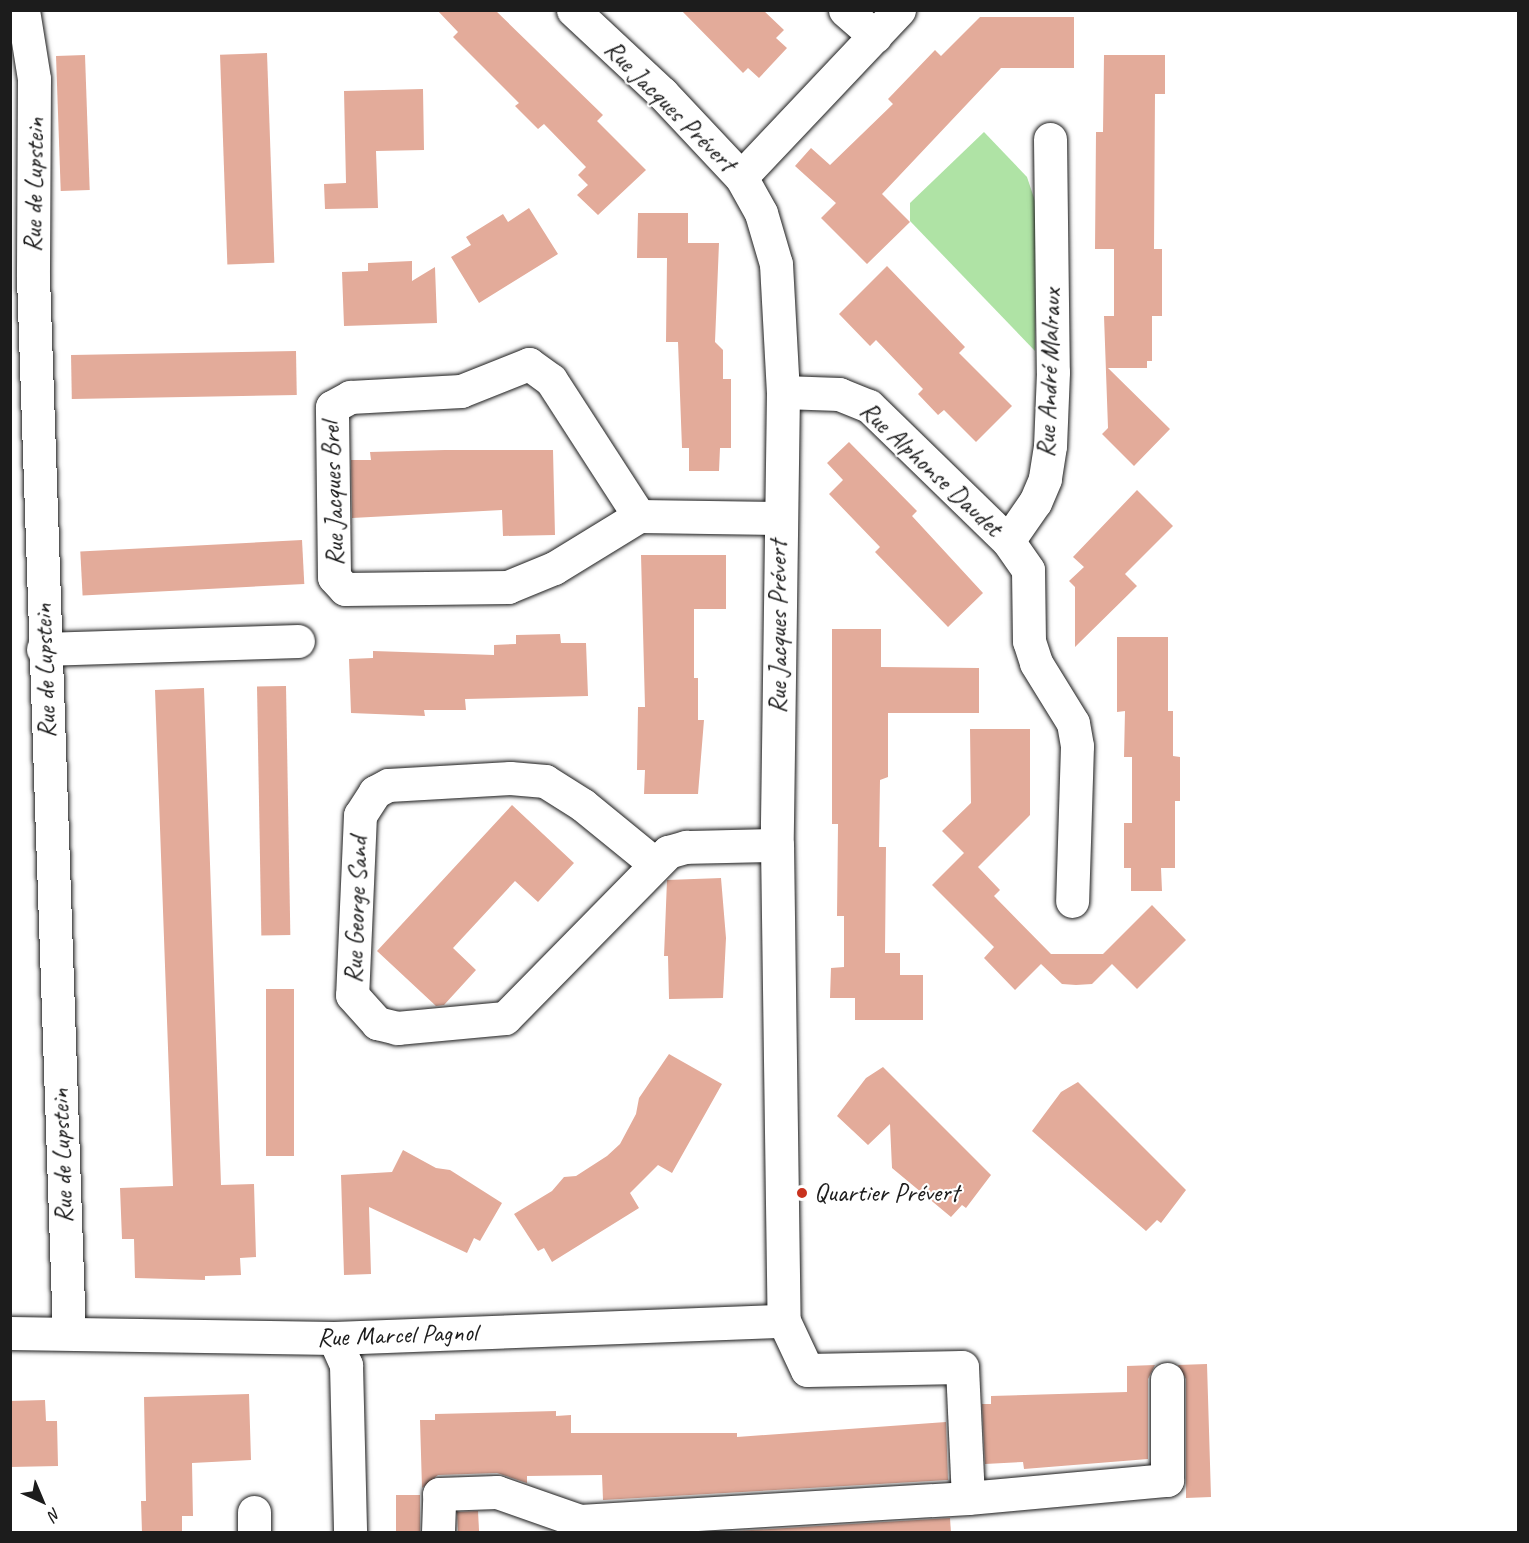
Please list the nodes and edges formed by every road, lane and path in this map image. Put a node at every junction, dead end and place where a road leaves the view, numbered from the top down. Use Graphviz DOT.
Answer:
graph roads {
  1 [pos="22,10"];
  2 [pos="573,10"];
  3 [pos="845,10"];
  4 [pos="899,10"];
  5 [pos="875,36"];
  6 [pos="1050,139"];
  7 [pos="741,177"];
  8 [pos="22,278"];
  9 [pos="783,392"];
  10 [pos="639,516"];
  11 [pos="778,518"];
  12 [pos="1008,541"];
  13 [pos="298,641"];
  14 [pos="44,649"];
  15 [pos="777,845"];
  16 [pos="654,862"];
  17 [pos="1072,901"];
  18 [pos="784,1321"];
  19 [pos="69,1332"];
  20 [pos="10,1333"];
  21 [pos="334,1338"];
  22 [pos="1167,1379"];
  23 [pos="968,1498"];
  24 [pos="350,1533"];
  25 [pos="438,1533"];
  1 -- 8 [label="street, Rue de Lupstein"];
  2 -- 7 [label="street, Rue Jacques Prévert"];
  3 -- 5 [label="street"];
  4 -- 5 [label="street"];
  5 -- 7 [label="street"];
  6 -- 12 [label="street, Rue André Malraux"];
  7 -- 9 [label="street, Rue Jacques Prévert"];
  8 -- 14 [label="street, Rue de Lupstein"];
  9 -- 11 [label="street, Rue Jacques Prévert"];
  9 -- 12 [label="street, Rue Alphonse Daudet"];
  10 -- 10 [label="street, Rue Jacques Brel"];
  10 -- 11 [label="street"];
  11 -- 15 [label="street, Rue Jacques Prévert"];
  12 -- 17 [label="street"];
  13 -- 14 [label="street"];
  14 -- 19 [label="street, Rue de Lupstein"];
  15 -- 16 [label="street, Rue George Sand"];
  15 -- 18 [label="street, Rue Jacques Prévert"];
  16 -- 16 [label="street, Rue George Sand"];
  18 -- 21 [label="street, Rue Marcel Pagnol"];
  18 -- 23 [label="street"];
  19 -- 20 [label="street, Rue Marcel Pagnol"];
  19 -- 21 [label="street, Rue Marcel Pagnol"];
  21 -- 24 [label="street"];
  22 -- 23 [label="street"];
  23 -- 25 [label="street"];
}
